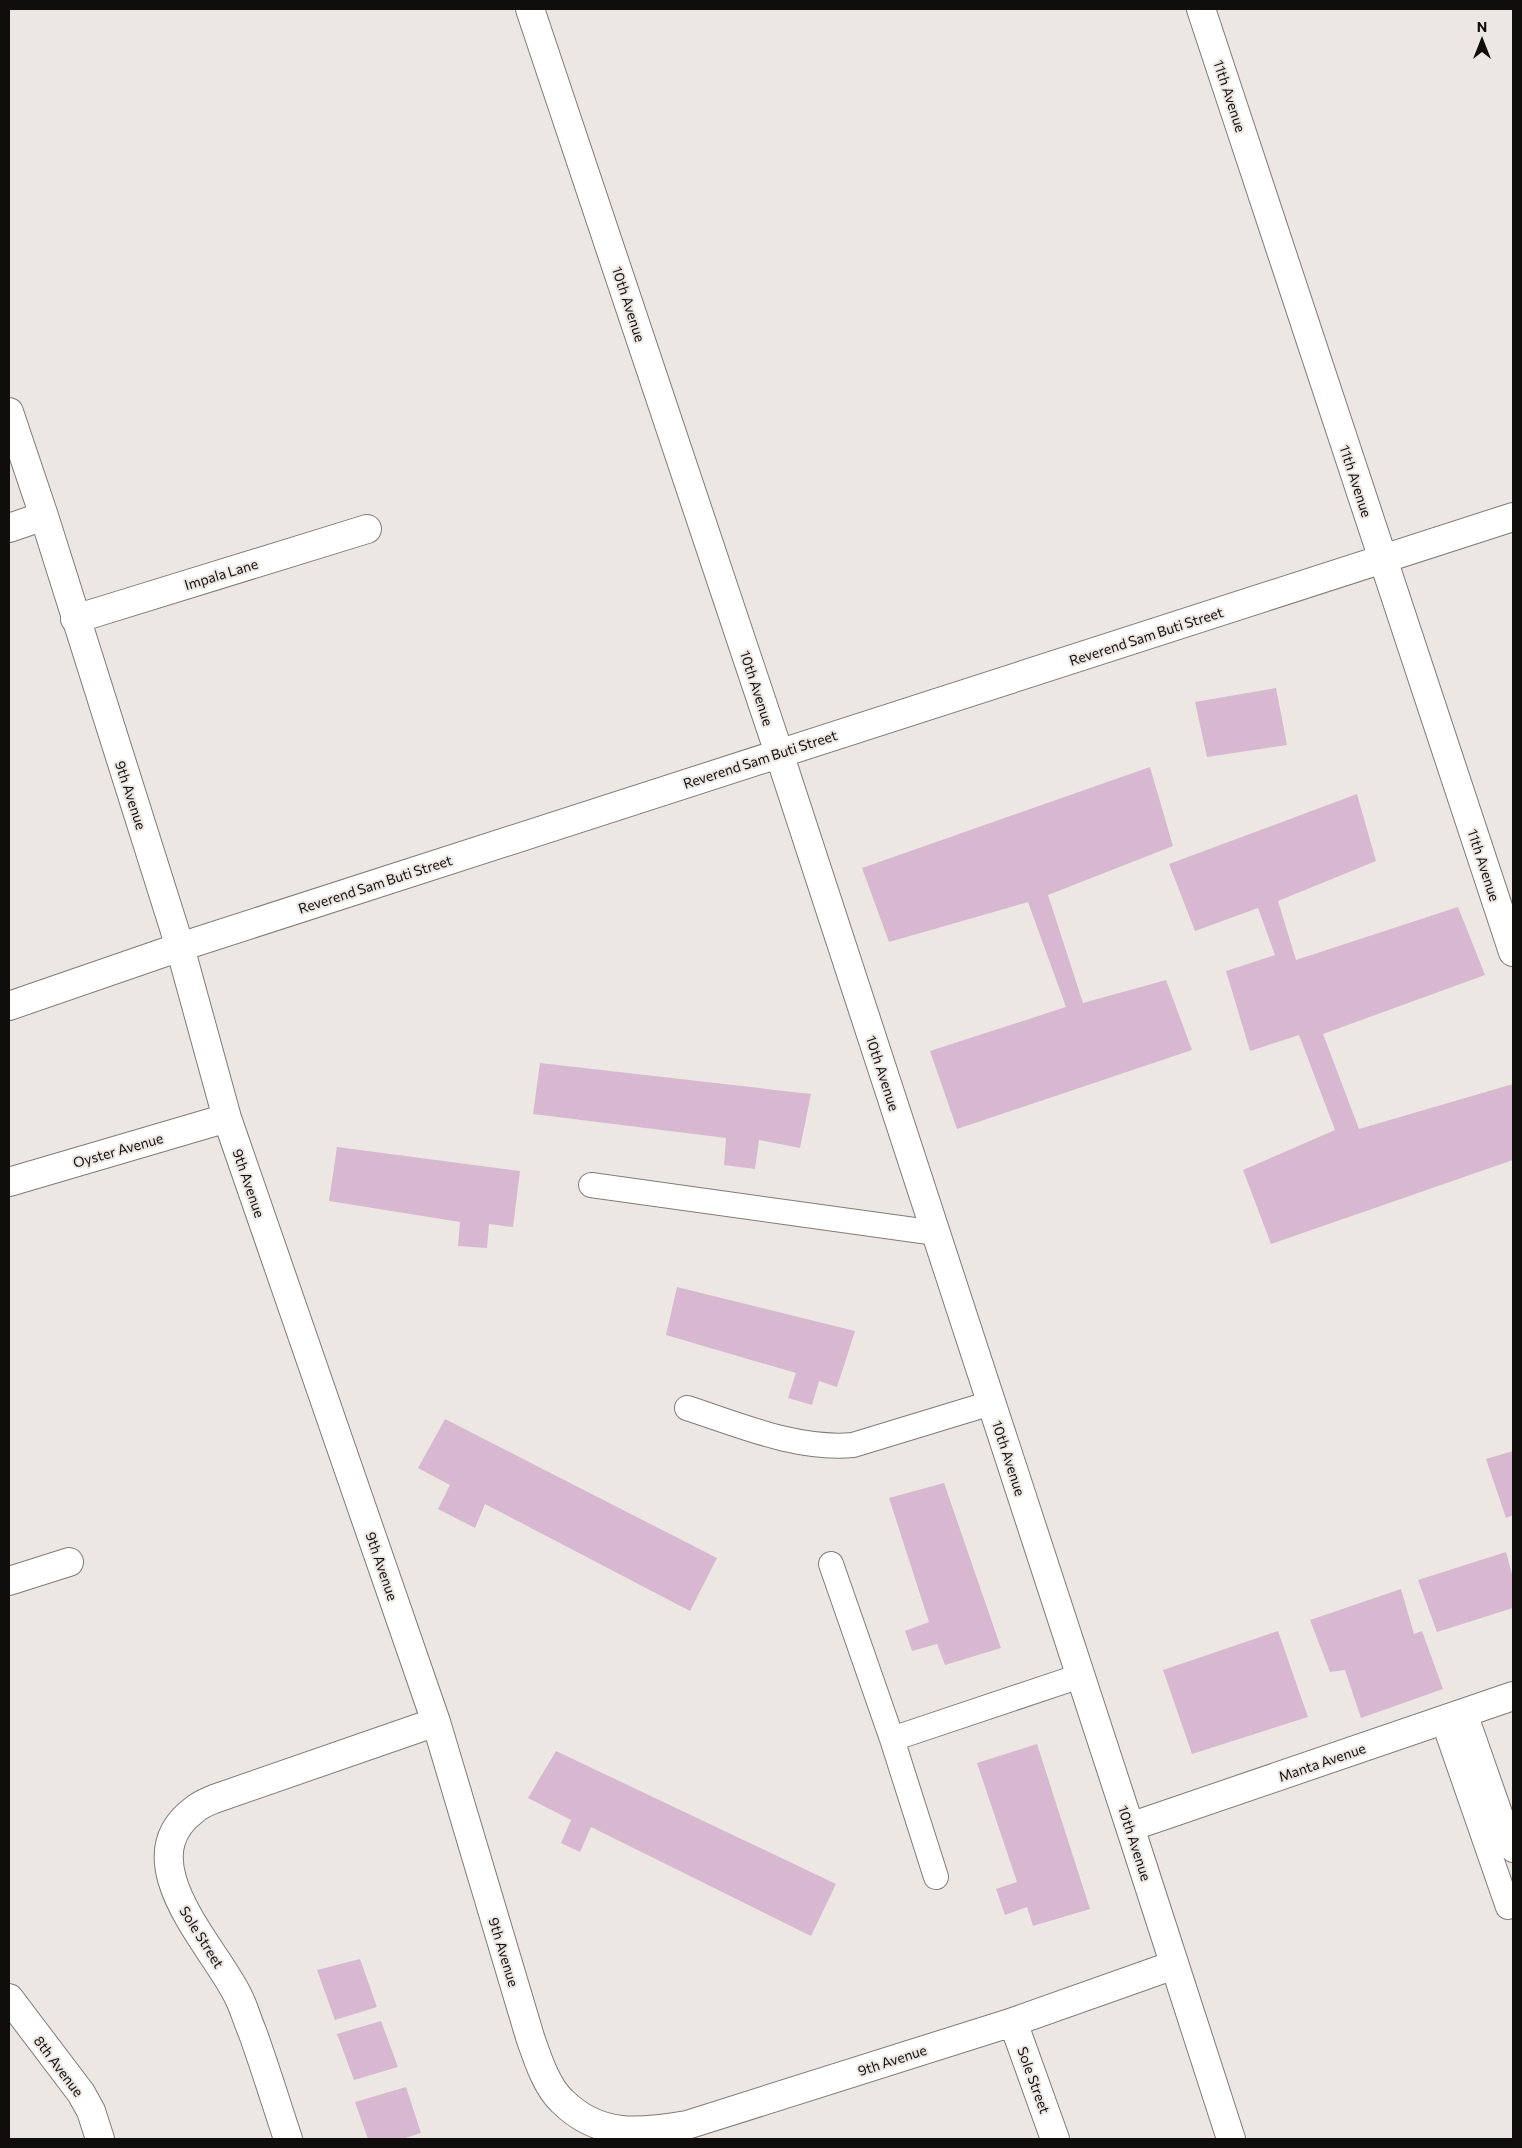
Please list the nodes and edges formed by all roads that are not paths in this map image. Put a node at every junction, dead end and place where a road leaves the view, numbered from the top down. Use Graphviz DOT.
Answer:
graph roads {
  1 [pos="530,9"];
  2 [pos="1201,9"];
  3 [pos="9,412"];
  4 [pos="44,516"];
  5 [pos="1513,517"];
  6 [pos="9,528"];
  7 [pos="367,529"];
  8 [pos="1383,561"];
  9 [pos="75,619"];
  10 [pos="779,753"];
  11 [pos="180,947"];
  12 [pos="1513,952"];
  13 [pos="9,1006"];
  14 [pos="227,1118"];
  15 [pos="9,1182"];
  16 [pos="591,1185"];
  17 [pos="936,1233"];
  18 [pos="991,1402"];
  19 [pos="687,1408"];
  20 [pos="69,1562"];
  21 [pos="831,1564"];
  22 [pos="9,1581"];
  23 [pos="1080,1676"];
  24 [pos="1513,1696"];
  25 [pos="1454,1716"];
  26 [pos="436,1722"];
  27 [pos="892,1739"];
  28 [pos="1130,1827"];
  29 [pos="1513,1850"];
  30 [pos="936,1877"];
  31 [pos="1508,1906"];
  32 [pos="1174,1965"];
  33 [pos="9,1998"];
  34 [pos="1013,2022"];
  35 [pos="100,2139"];
  36 [pos="288,2139"];
  37 [pos="1055,2139"];
  38 [pos="1231,2139"];
  1 -- 10 [label="street, 10th Avenue"];
  2 -- 8 [label="street, 11th Avenue"];
  3 -- 4 [label="street, 9th Avenue"];
  4 -- 6 [label="street"];
  4 -- 9 [label="street, 9th Avenue"];
  5 -- 8 [label="street, Reverend Sam Buti Street"];
  7 -- 9 [label="street, Impala Lane"];
  8 -- 10 [label="street, Reverend Sam Buti Street"];
  8 -- 12 [label="street, 11th Avenue"];
  9 -- 11 [label="street, 9th Avenue"];
  10 -- 11 [label="street, Reverend Sam Buti Street"];
  10 -- 17 [label="street, 10th Avenue"];
  11 -- 13 [label="street, Reverend Sam Buti Street"];
  11 -- 14 [label="street, 9th Avenue"];
  14 -- 15 [label="street, Oyster Avenue"];
  14 -- 26 [label="street, 9th Avenue"];
  16 -- 17 [label="lane"];
  17 -- 18 [label="street, 10th Avenue"];
  18 -- 19 [label="lane"];
  18 -- 23 [label="street, 10th Avenue"];
  20 -- 22 [label="street"];
  21 -- 27 [label="lane"];
  23 -- 27 [label="lane"];
  23 -- 28 [label="street, 10th Avenue"];
  24 -- 25 [label="street, Manta Avenue"];
  25 -- 28 [label="street, Manta Avenue"];
  25 -- 29 [label="lane"];
  25 -- 31 [label="lane"];
  26 -- 34 [label="street, 9th Avenue"];
  26 -- 36 [label="street, Sole Street"];
  27 -- 30 [label="lane"];
  28 -- 32 [label="street, 10th Avenue"];
  32 -- 34 [label="street, 9th Avenue"];
  32 -- 38 [label="street, 10th Avenue"];
  33 -- 35 [label="street, 8th Avenue"];
  34 -- 37 [label="street, Sole Street"];
}
